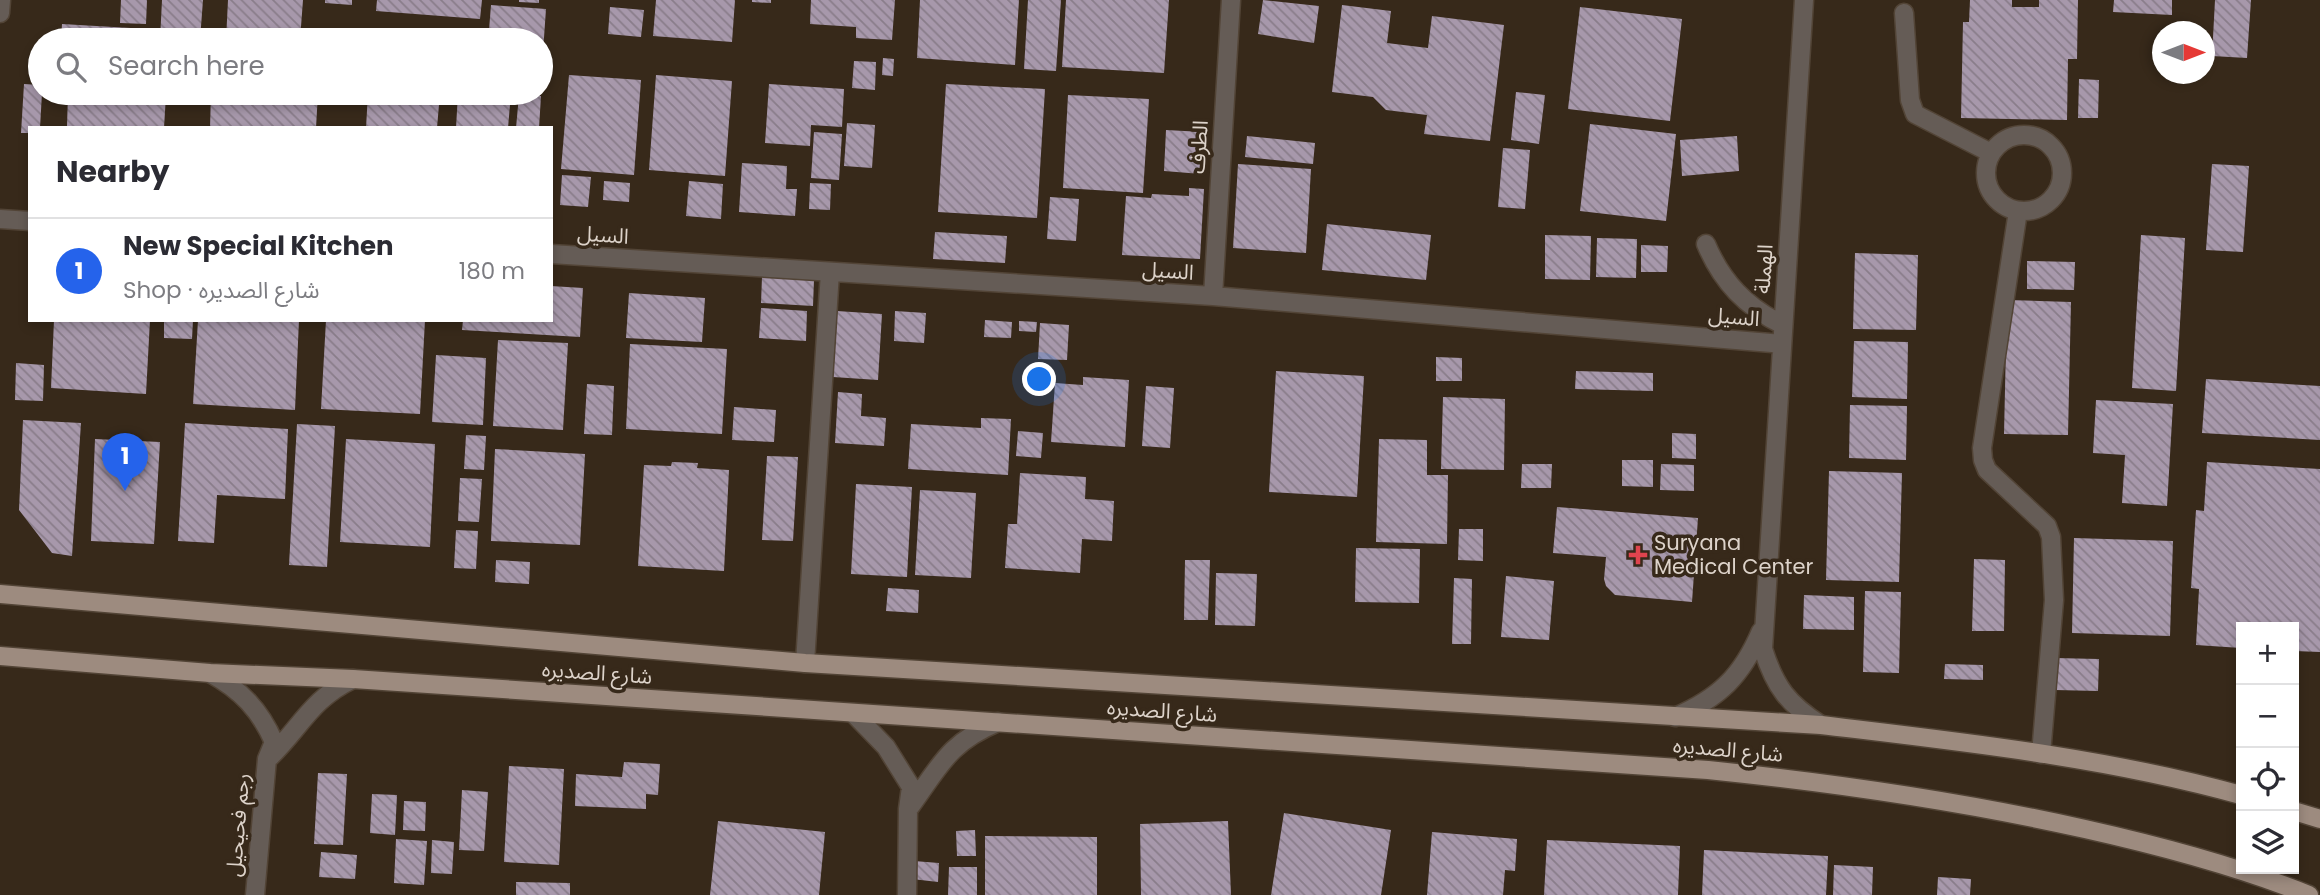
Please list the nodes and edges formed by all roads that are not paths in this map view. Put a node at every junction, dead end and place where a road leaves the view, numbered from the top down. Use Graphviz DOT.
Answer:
graph roads {
  1 [pos="1,0"];
  2 [pos="1231,0"];
  3 [pos="1804,0"];
  4 [pos="0,13"];
  5 [pos="1904,13"];
  6 [pos="1991,153"];
  7 [pos="2018,211"];
  8 [pos="0,219"];
  9 [pos="28,221"];
  10 [pos="1706,244"];
  11 [pos="553,254"];
  12 [pos="830,272"];
  13 [pos="1213,296"];
  14 [pos="1783,325"];
  15 [pos="1782,344"];
  16 [pos="0,594"];
  17 [pos="1763,625"];
  18 [pos="0,656"];
  19 [pos="804,663"];
  20 [pos="210,673"];
  21 [pos="352,679"];
  22 [pos="853,713"];
  23 [pos="1674,718"];
  24 [pos="998,722"];
  25 [pos="1821,725"];
  26 [pos="2041,754"];
  27 [pos="267,759"];
  28 [pos="2236,794"];
  29 [pos="908,809"];
  30 [pos="2297,811"];
  31 [pos="2320,819"];
  32 [pos="2270,880"];
  33 [pos="254,895"];
  34 [pos="906,895"];
  35 [pos="2288,895"];
  36 [pos="2309,895"];
  1 -- 4 [label="street"];
  2 -- 13 [label="street, الطرف"];
  3 -- 14 [label="street, الهملة"];
  5 -- 6 [label="street"];
  6 -- 7 [label="street"];
  6 -- 7 [label="street"];
  7 -- 26 [label="street"];
  8 -- 9 [label="street"];
  10 -- 14 [label="street"];
  11 -- 12 [label="street, السيل"];
  12 -- 13 [label="street, السيل"];
  12 -- 19 [label="street"];
  13 -- 15 [label="street, السيل"];
  14 -- 15 [label="street, الهملة"];
  15 -- 17 [label="street, الهملة"];
  16 -- 19 [label="main road, شارع الصديره"];
  17 -- 23 [label="street, الهملة"];
  17 -- 25 [label="street, الهملة"];
  18 -- 20 [label="main road, شارع الصديره"];
  19 -- 23 [label="main road, شارع الصديره"];
  20 -- 21 [label="main road, شارع الصديره"];
  20 -- 27 [label="street, رجم فحيحيل"];
  21 -- 22 [label="main road, شارع الصديره"];
  21 -- 27 [label="street, رجم فحيحيل"];
  22 -- 24 [label="main road, شارع الصديره"];
  22 -- 29 [label="street"];
  23 -- 25 [label="main road, شارع الصديره"];
  24 -- 29 [label="street"];
  24 -- 32 [label="main road, شارع الصديره"];
  25 -- 26 [label="main road, شارع الصديره"];
  26 -- 28 [label="main road, شارع الصديره"];
  27 -- 33 [label="street, رجم فحيحيل"];
  29 -- 34 [label="street"];
  30 -- 31 [label="main road"];
  32 -- 35 [label="main road"];
  32 -- 36 [label="main road, شارع الصديره"];
}
